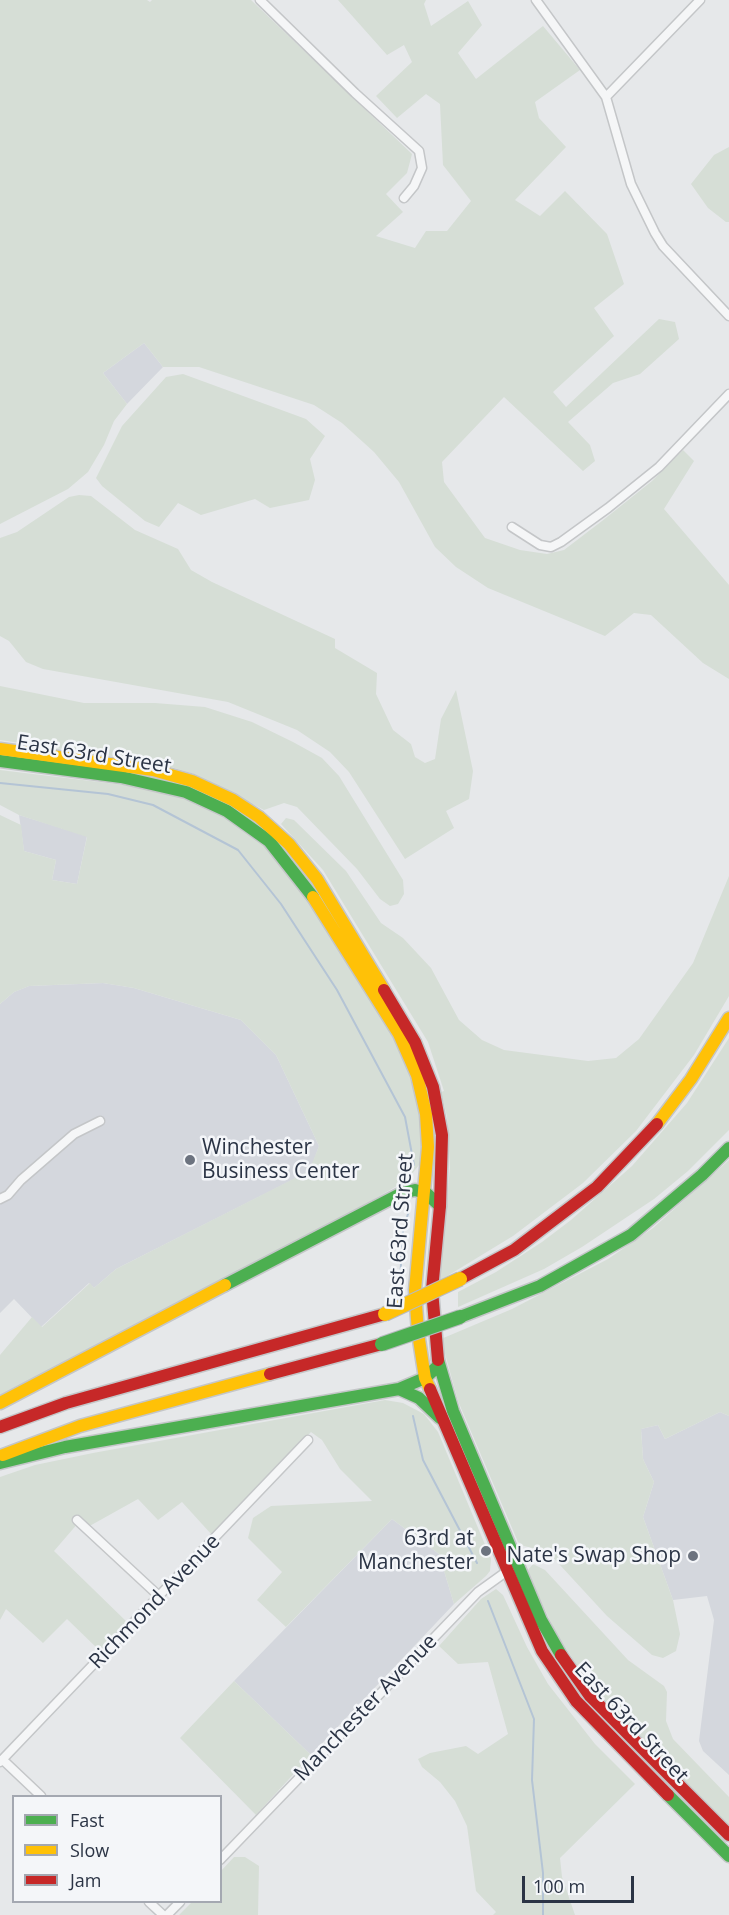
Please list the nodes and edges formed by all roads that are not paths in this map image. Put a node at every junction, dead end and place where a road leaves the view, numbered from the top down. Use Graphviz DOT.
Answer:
graph roads {
  1 [pos="260,0"];
  2 [pos="536,0"];
  3 [pos="700,0"];
  4 [pos="606,97"];
  5 [pos="404,198"];
  6 [pos="729,316"];
  7 [pos="729,394"];
  8 [pos="512,527"];
  9 [pos="0,749"];
  10 [pos="0,761"];
  11 [pos="729,1018"];
  12 [pos="100,1121"];
  13 [pos="729,1148"];
  14 [pos="426,1192"];
  15 [pos="0,1199"];
  16 [pos="441,1206"];
  17 [pos="439,1365"];
  18 [pos="425,1378"];
  19 [pos="399,1389"];
  20 [pos="0,1403"];
  21 [pos="440,1418"];
  22 [pos="0,1427"];
  23 [pos="308,1440"];
  24 [pos="0,1456"];
  25 [pos="0,1463"];
  26 [pos="77,1521"];
  27 [pos="512,1568"];
  28 [pos="160,1597"];
  29 [pos="1,1761"];
  30 [pos="39,1795"];
  31 [pos="729,1835"];
  32 [pos="729,1856"];
  33 [pos="222,1858"];
  34 [pos="150,1903"];
  35 [pos="179,1903"];
  36 [pos="165,1915"];
  1 -- 5 [label="street"];
  2 -- 4 [label="street"];
  3 -- 4 [label="street"];
  4 -- 6 [label="street"];
  7 -- 8 [label="street"];
  9 -- 16 [label="main road, East 63rd Street"];
  10 -- 14 [label="main road, East 63rd Street"];
  11 -- 22 [label="main road, bridge"];
  12 -- 15 [label="street"];
  13 -- 24 [label="main road, bridge"];
  14 -- 16 [label="main road"];
  14 -- 18 [label="main road, East 63rd Street"];
  14 -- 20 [label="main road"];
  16 -- 17 [label="main road, East 63rd Street"];
  17 -- 18 [label="main road"];
  17 -- 27 [label="main road, East 63rd Street"];
  18 -- 19 [label="main road"];
  18 -- 21 [label="main road, East 63rd Street"];
  19 -- 21 [label="main road"];
  19 -- 25 [label="main road"];
  21 -- 27 [label="main road, East 63rd Street"];
  23 -- 28 [label="street, Richmond Avenue"];
  26 -- 28 [label="street"];
  27 -- 31 [label="main road, East 63rd Street"];
  27 -- 32 [label="main road, East 63rd Street"];
  27 -- 33 [label="street, Manchester Avenue"];
  28 -- 29 [label="street, Richmond Avenue"];
  29 -- 30 [label="street"];
  34 -- 36 [label="street"];
  35 -- 36 [label="street"];
}
